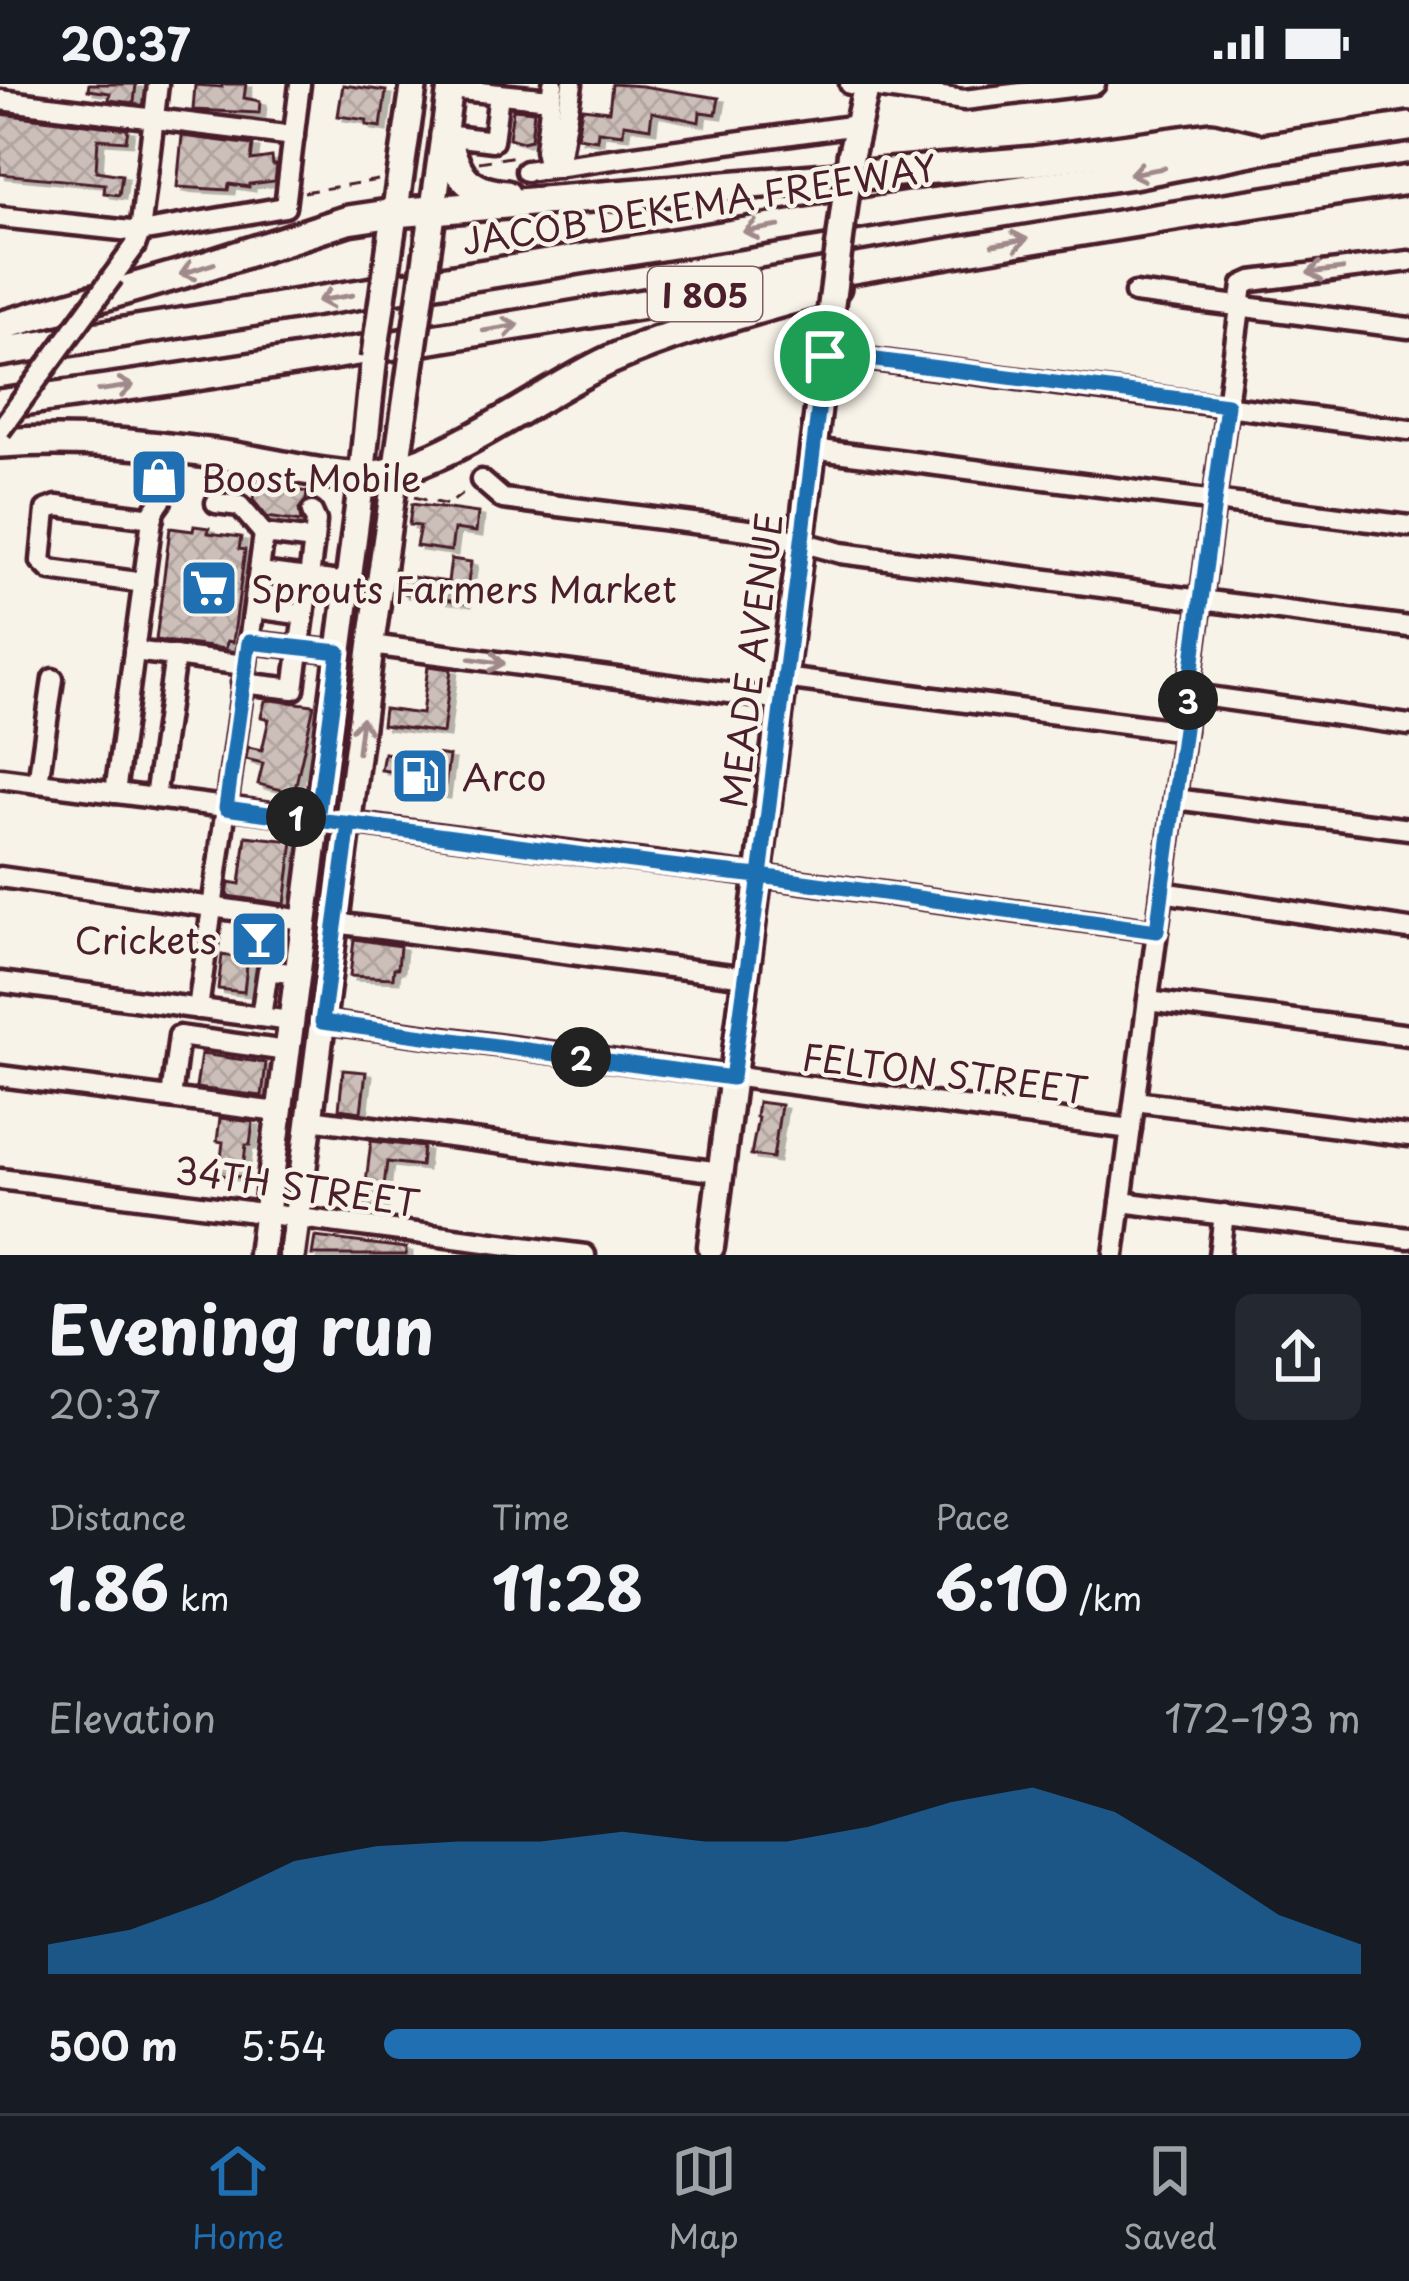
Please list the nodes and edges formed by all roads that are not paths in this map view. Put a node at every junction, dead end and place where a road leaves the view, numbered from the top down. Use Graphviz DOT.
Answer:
graph roads {
  1 [pos="158,84"];
  2 [pos="301,84"];
  3 [pos="414,84"];
  4 [pos="572,84"];
  5 [pos="1096,84"];
  6 [pos="862,85"];
  7 [pos="451,87"];
  8 [pos="552,92"];
  9 [pos="499,94"];
  10 [pos="0,100"];
  11 [pos="153,119"];
  12 [pos="857,125"];
  13 [pos="1409,127"];
  14 [pos="445,135"];
  15 [pos="294,136"];
  16 [pos="1262,149"];
  17 [pos="554,167"];
  18 [pos="526,171"];
  19 [pos="1409,180"];
  20 [pos="594,197"];
  21 [pos="434,209"];
  22 [pos="395,213"];
  23 [pos="0,217"];
  24 [pos="140,232"];
  25 [pos="961,250"];
  26 [pos="1409,261"];
  27 [pos="1135,292"];
  28 [pos="1241,295"];
  29 [pos="0,326"];
  30 [pos="1409,328"];
  31 [pos="0,352"];
  32 [pos="825,356"];
  33 [pos="0,404"];
  34 [pos="1227,405"];
  35 [pos="0,430"];
  36 [pos="1409,430"];
  37 [pos="0,442"];
  38 [pos="812,449"];
  39 [pos="362,476"];
  40 [pos="481,480"];
  41 [pos="403,482"];
  42 [pos="1214,501"];
  43 [pos="216,503"];
  44 [pos="312,512"];
  45 [pos="1409,526"];
  46 [pos="264,534"];
  47 [pos="314,540"];
  48 [pos="800,541"];
  49 [pos="260,572"];
  50 [pos="309,578"];
  51 [pos="144,583"];
  52 [pos="348,583"];
  53 [pos="1201,599"];
  54 [pos="255,608"];
  55 [pos="304,615"];
  56 [pos="1409,627"];
  57 [pos="249,642"];
  58 [pos="371,645"];
  59 [pos="299,649"];
  60 [pos="134,651"];
  61 [pos="339,652"];
  62 [pos="175,656"];
  63 [pos="243,674"];
  64 [pos="53,679"];
  65 [pos="782,689"];
  66 [pos="1188,694"];
  67 [pos="1409,724"];
  68 [pos="1184,731"];
  69 [pos="0,778"];
  70 [pos="38,783"];
  71 [pos="115,793"];
  72 [pos="155,798"];
  73 [pos="1174,799"];
  74 [pos="226,808"];
  75 [pos="317,820"];
  76 [pos="349,824"];
  77 [pos="1409,829"];
  78 [pos="760,876"];
  79 [pos="0,877"];
  80 [pos="1162,892"];
  81 [pos="213,908"];
  82 [pos="303,920"];
  83 [pos="335,922"];
  84 [pos="1409,929"];
  85 [pos="1157,931"];
  86 [pos="296,974"];
  87 [pos="746,977"];
  88 [pos="0,982"];
  89 [pos="1148,1001"];
  90 [pos="190,1008"];
  91 [pos="261,1017"];
  92 [pos="290,1021"];
  93 [pos="322,1022"];
  94 [pos="1409,1035"];
  95 [pos="179,1036"];
  96 [pos="286,1051"];
  97 [pos="0,1076"];
  98 [pos="732,1078"];
  99 [pos="170,1098"];
  100 [pos="1135,1101"];
  101 [pos="278,1112"];
  102 [pos="310,1119"];
  103 [pos="1131,1129"];
  104 [pos="1409,1136"];
  105 [pos="721,1172"];
  106 [pos="0,1179"];
  107 [pos="1121,1202"];
  108 [pos="266,1214"];
  109 [pos="1224,1214"];
  110 [pos="297,1218"];
  111 [pos="1409,1238"];
  112 [pos="709,1252"];
  113 [pos="261,1255"];
  114 [pos="292,1255"];
  115 [pos="585,1255"];
  116 [pos="1114,1255"];
  117 [pos="1219,1255"];
  1 -- 11 [label="street"];
  2 -- 15 [label="street"];
  3 -- 22 [label="main road"];
  4 -- 17 [label="street"];
  5 -- 6 [label="street"];
  6 -- 12 [label="main road, MEADE AVENUE"];
  7 -- 9 [label="street"];
  7 -- 14 [label="main road"];
  8 -- 9 [label="street"];
  8 -- 17 [label="street"];
  9 -- 14 [label="street"];
  10 -- 11 [label="street"];
  11 -- 15 [label="street"];
  11 -- 24 [label="street"];
  12 -- 17 [label="street"];
  12 -- 32 [label="main road, MEADE AVENUE, bridge"];
  13 -- 16 [label="highway, JACOB DEKEMA FREEWAY / I 805"];
  14 -- 20 [label="highway"];
  14 -- 21 [label="main road"];
  15 -- 24 [label="street"];
  16 -- 20 [label="highway"];
  16 -- 31 [label="highway, JACOB DEKEMA FREEWAY / I 805, one-way"];
  17 -- 18 [label="street"];
  25 -- 19 [label="highway, I 805, one-way"];
  20 -- 21 [label="highway"];
  21 -- 22 [label="highway"];
  21 -- 41 [label="main road, bridge"];
  22 -- 29 [label="highway, one-way"];
  22 -- 39 [label="main road, bridge"];
  23 -- 24 [label="street"];
  24 -- 35 [label="street, bridge"];
  33 -- 25 [label="highway, I 805, one-way"];
  25 -- 41 [label="highway"];
  26 -- 28 [label="street, one-way"];
  27 -- 28 [label="street"];
  28 -- 30 [label="street"];
  28 -- 34 [label="street"];
  32 -- 34 [label="street"];
  32 -- 38 [label="main road, MEADE AVENUE"];
  34 -- 36 [label="street"];
  34 -- 42 [label="street"];
  37 -- 39 [label="highway"];
  38 -- 42 [label="street"];
  38 -- 48 [label="main road, MEADE AVENUE"];
  39 -- 41 [label="highway"];
  39 -- 52 [label="main road"];
  40 -- 48 [label="street"];
  41 -- 58 [label="main road"];
  42 -- 45 [label="street"];
  42 -- 53 [label="street"];
  43 -- 46 [label="street"];
  44 -- 47 [label="street"];
  46 -- 47 [label="street"];
  46 -- 49 [label="street"];
  47 -- 50 [label="street"];
  48 -- 53 [label="street"];
  48 -- 65 [label="main road, MEADE AVENUE"];
  49 -- 50 [label="street"];
  49 -- 54 [label="street"];
  50 -- 52 [label="street"];
  50 -- 55 [label="street"];
  51 -- 51 [label="street"];
  51 -- 60 [label="street"];
  52 -- 61 [label="main road"];
  53 -- 56 [label="street"];
  53 -- 66 [label="street"];
  54 -- 55 [label="street"];
  54 -- 57 [label="street"];
  55 -- 59 [label="street"];
  57 -- 59 [label="street"];
  57 -- 63 [label="street"];
  58 -- 65 [label="street, one-way"];
  76 -- 58 [label="main road, one-way"];
  59 -- 61 [label="street"];
  59 -- 63 [label="street"];
  60 -- 62 [label="street"];
  60 -- 71 [label="street"];
  61 -- 75 [label="main road"];
  62 -- 63 [label="street"];
  62 -- 72 [label="street"];
  63 -- 74 [label="street"];
  64 -- 70 [label="street"];
  65 -- 68 [label="street"];
  65 -- 78 [label="main road, MEADE AVENUE"];
  66 -- 67 [label="street"];
  66 -- 68 [label="street"];
  68 -- 73 [label="street"];
  69 -- 70 [label="street"];
  70 -- 71 [label="street"];
  71 -- 72 [label="street"];
  72 -- 74 [label="street"];
  73 -- 77 [label="street"];
  73 -- 80 [label="street"];
  74 -- 75 [label="street"];
  74 -- 81 [label="street"];
  75 -- 76 [label="street"];
  75 -- 82 [label="main road"];
  76 -- 78 [label="street"];
  76 -- 83 [label="main road"];
  78 -- 85 [label="street"];
  78 -- 87 [label="main road, MEADE AVENUE"];
  79 -- 81 [label="street"];
  80 -- 84 [label="street"];
  80 -- 85 [label="street"];
  81 -- 82 [label="street"];
  81 -- 90 [label="street"];
  82 -- 86 [label="main road"];
  83 -- 87 [label="street"];
  83 -- 93 [label="main road"];
  85 -- 89 [label="street"];
  86 -- 91 [label="street"];
  86 -- 92 [label="main road"];
  87 -- 98 [label="main road, MEADE AVENUE"];
  88 -- 90 [label="street"];
  89 -- 94 [label="street"];
  89 -- 100 [label="street"];
  90 -- 91 [label="street"];
  90 -- 95 [label="street"];
  91 -- 92 [label="street"];
  92 -- 96 [label="main road"];
  93 -- 98 [label="street, FELTON STREET"];
  93 -- 102 [label="main road"];
  95 -- 96 [label="street"];
  95 -- 99 [label="street"];
  96 -- 101 [label="main road"];
  97 -- 99 [label="street"];
  98 -- 103 [label="street, FELTON STREET"];
  98 -- 105 [label="main road, MEADE AVENUE"];
  99 -- 101 [label="street"];
  100 -- 103 [label="street"];
  100 -- 104 [label="street"];
  101 -- 108 [label="main road"];
  102 -- 105 [label="street"];
  102 -- 110 [label="main road"];
  103 -- 107 [label="street"];
  105 -- 112 [label="main road, MEADE AVENUE"];
  106 -- 108 [label="street, 34TH STREET"];
  107 -- 109 [label="street"];
  107 -- 116 [label="street"];
  108 -- 110 [label="street, 34TH STREET"];
  108 -- 113 [label="main road"];
  109 -- 111 [label="street"];
  109 -- 117 [label="street"];
  110 -- 114 [label="main road"];
  110 -- 115 [label="street, 34TH STREET"];
}
